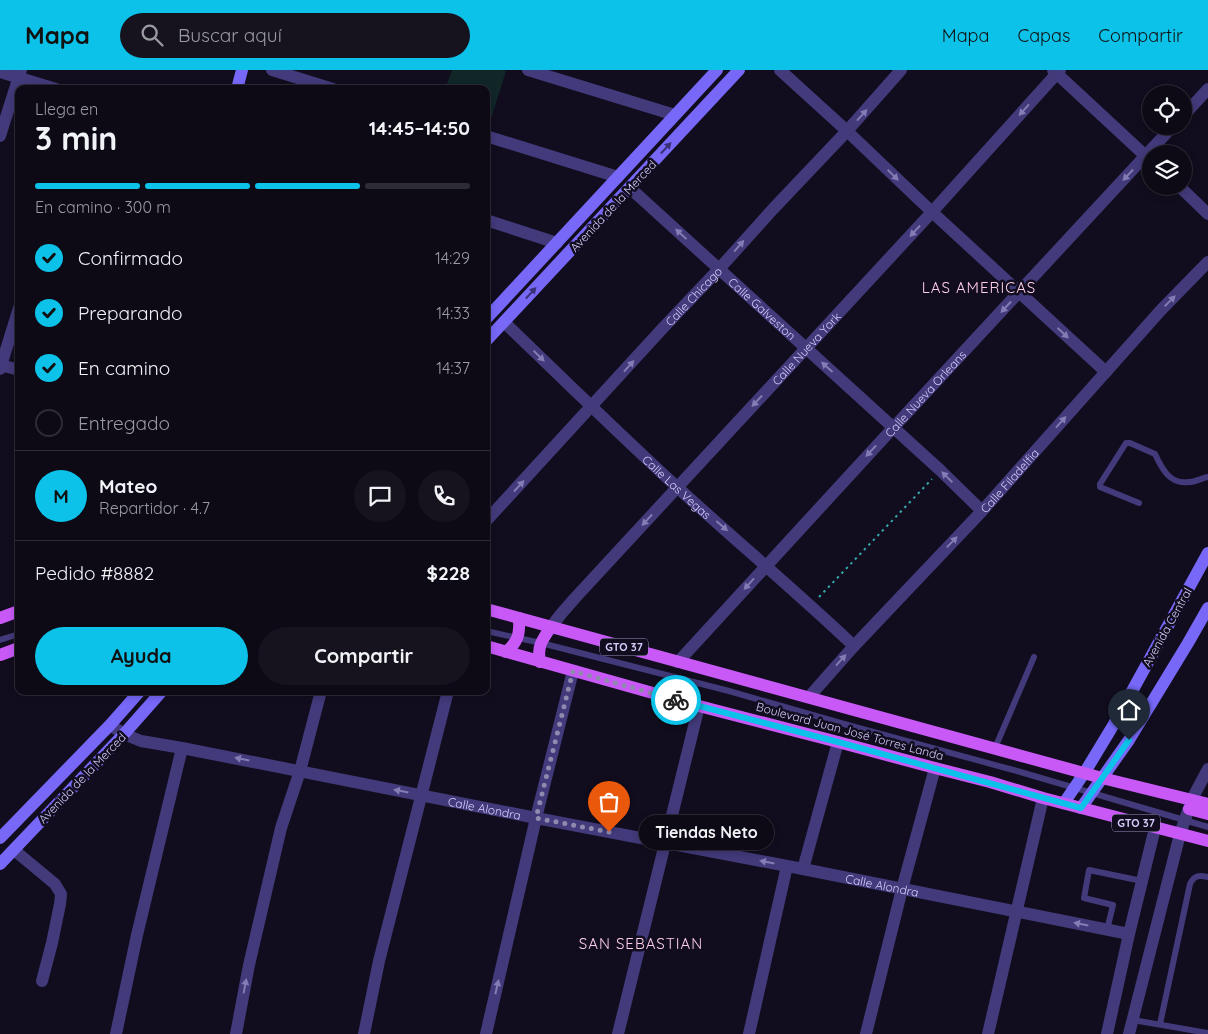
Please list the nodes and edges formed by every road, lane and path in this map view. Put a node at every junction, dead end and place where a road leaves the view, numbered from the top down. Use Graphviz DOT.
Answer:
graph roads {
  1 [pos="242,70"];
  2 [pos="272,70"];
  3 [pos="528,70"];
  4 [pos="717,70"];
  5 [pos="739,70"];
  6 [pos="780,70"];
  7 [pos="901,70"];
  8 [pos="1056,71"];
  9 [pos="0,72"];
  10 [pos="20,74"];
  11 [pos="46,85"];
  12 [pos="237,85"];
  13 [pos="320,85"];
  14 [pos="1208,89"];
  15 [pos="15,90"];
  16 [pos="1192,106"];
  17 [pos="675,115"];
  18 [pos="847,131"];
  19 [pos="1166,135"];
  20 [pos="0,136"];
  21 [pos="490,137"];
  22 [pos="1158,145"];
  23 [pos="1142,152"];
  24 [pos="1142,164"];
  25 [pos="618,177"];
  26 [pos="630,188"];
  27 [pos="1188,195"];
  28 [pos="932,212"];
  29 [pos="1208,214"];
  30 [pos="490,221"];
  31 [pos="558,243"];
  32 [pos="1208,262"];
  33 [pos="720,269"];
  34 [pos="1020,292"];
  35 [pos="490,311"];
  36 [pos="15,321"];
  37 [pos="504,322"];
  38 [pos="490,337"];
  39 [pos="806,348"];
  40 [pos="1,367"];
  41 [pos="15,369"];
  42 [pos="1106,372"];
  43 [pos="592,407"];
  44 [pos="893,428"];
  45 [pos="940,470"];
  46 [pos="1208,476"];
  47 [pos="677,487"];
  48 [pos="1139,503"];
  49 [pos="982,511"];
  50 [pos="490,518"];
  51 [pos="1208,553"];
  52 [pos="766,566"];
  53 [pos="811,606"];
  54 [pos="1208,608"];
  55 [pos="490,610"];
  56 [pos="15,612"];
  57 [pos="0,618"];
  58 [pos="519,618"];
  59 [pos="551,627"];
  60 [pos="490,632"];
  61 [pos="15,635"];
  62 [pos="518,638"];
  63 [pos="0,640"];
  64 [pos="541,643"];
  65 [pos="854,646"];
  66 [pos="490,647"];
  67 [pos="15,649"];
  68 [pos="506,652"];
  69 [pos="0,655"];
  70 [pos="1034,657"];
  71 [pos="540,662"];
  72 [pos="678,662"];
  73 [pos="573,671"];
  74 [pos="136,695"];
  75 [pos="158,695"];
  76 [pos="320,695"];
  77 [pos="447,695"];
  78 [pos="809,697"];
  79 [pos="698,706"];
  80 [pos="110,725"];
  81 [pos="1111,730"];
  82 [pos="124,734"];
  83 [pos="1129,740"];
  84 [pos="838,742"];
  85 [pos="182,748"];
  86 [pos="996,748"];
  87 [pos="935,768"];
  88 [pos="1208,769"];
  89 [pos="300,771"];
  90 [pos="1085,772"];
  91 [pos="1102,778"];
  92 [pos="1073,788"];
  93 [pos="1091,792"];
  94 [pos="422,795"];
  95 [pos="1043,798"];
  96 [pos="1064,803"];
  97 [pos="1208,804"];
  98 [pos="1081,808"];
  99 [pos="1188,810"];
  100 [pos="1208,814"];
  101 [pos="536,818"];
  102 [pos="1155,828"];
  103 [pos="1208,828"];
  104 [pos="1180,834"];
  105 [pos="0,838"];
  106 [pos="1208,841"];
  107 [pos="664,842"];
  108 [pos="14,850"];
  109 [pos="0,864"];
  110 [pos="787,866"];
  111 [pos="803,869"];
  112 [pos="1208,877"];
  113 [pos="1142,881"];
  114 [pos="902,888"];
  115 [pos="1017,911"];
  116 [pos="1107,930"];
  117 [pos="1128,934"];
  118 [pos="42,981"];
  119 [pos="1133,1020"];
  120 [pos="1160,1024"];
  121 [pos="1208,1033"];
  122 [pos="116,1034"];
  123 [pos="236,1034"];
  124 [pos="364,1034"];
  125 [pos="486,1034"];
  126 [pos="618,1034"];
  127 [pos="749,1034"];
  128 [pos="866,1034"];
  129 [pos="988,1034"];
  130 [pos="1107,1034"];
  131 [pos="1129,1034"];
  1 -- 12 [label="street"];
  2 -- 13 [label="street"];
  3 -- 17 [label="street"];
  4 -- 17 [label="street, Avenida de la Merced"];
  26 -- 5 [label="street, Avenida de la Merced, one-way"];
  6 -- 18 [label="street"];
  18 -- 7 [label="street, Calle Chicago, one-way"];
  8 -- 23 [label="street"];
  8 -- 28 [label="street, Calle Nueva York, one-way"];
  9 -- 10 [label="street"];
  10 -- 11 [label="street"];
  14 -- 16 [label="street"];
  15 -- 20 [label="street"];
  17 -- 25 [label="street, Avenida de la Merced"];
  18 -- 28 [label="street, one-way"];
  33 -- 18 [label="street, Calle Chicago, one-way"];
  19 -- 22 [label="street, Calle Nueva Orleans"];
  21 -- 25 [label="street"];
  24 -- 34 [label="street, Calle Nueva Orleans, one-way"];
  25 -- 31 [label="street, Avenida de la Merced"];
  33 -- 26 [label="street, Calle Galveston, one-way"];
  37 -- 26 [label="street, Avenida de la Merced, one-way"];
  27 -- 29 [label="street"];
  28 -- 34 [label="street"];
  28 -- 39 [label="street, Calle Nueva York, one-way"];
  30 -- 31 [label="street"];
  31 -- 35 [label="street, Avenida de la Merced"];
  42 -- 32 [label="street, Calle Filadelfia, one-way"];
  33 -- 39 [label="street, Calle Galveston"];
  43 -- 33 [label="street, Calle Chicago, one-way"];
  34 -- 42 [label="street, one-way"];
  34 -- 44 [label="street, Calle Nueva Orleans, one-way"];
  36 -- 40 [label="street"];
  37 -- 38 [label="street, Avenida de la Merced"];
  37 -- 43 [label="street, Calle Las Vegas, one-way"];
  44 -- 39 [label="street, Calle Galveston, one-way"];
  39 -- 47 [label="street, Calle Nueva York, one-way"];
  40 -- 41 [label="street"];
  49 -- 42 [label="street, Calle Filadelfia, one-way"];
  43 -- 47 [label="street, Calle Las Vegas"];
  50 -- 43 [label="street, Calle Chicago, one-way"];
  44 -- 45 [label="street, Calle Galveston"];
  44 -- 52 [label="street, Calle Nueva Orleans, one-way"];
  49 -- 45 [label="street, Calle Galveston, one-way"];
  45 -- 53 [label="path"];
  46 -- 48 [label="lane"];
  47 -- 52 [label="street, Calle Las Vegas, one-way"];
  47 -- 59 [label="street, Calle Nueva York, one-way"];
  65 -- 49 [label="street, Calle Filadelfia, one-way"];
  51 -- 81 [label="street, Avenida Central"];
  52 -- 53 [label="street, Calle Las Vegas"];
  52 -- 72 [label="street, Calle Nueva Orleans, one-way"];
  53 -- 65 [label="street, Calle Las Vegas"];
  54 -- 83 [label="street, Avenida Central"];
  55 -- 58 [label="main road, Boulevard Juan José Torres Landa / GTO 37"];
  56 -- 57 [label="main road"];
  58 -- 59 [label="main road, Boulevard Juan José Torres Landa / GTO 37"];
  58 -- 62 [label="main road"];
  59 -- 64 [label="main road"];
  59 -- 72 [label="main road, Boulevard Juan José Torres Landa / GTO 37"];
  60 -- 62 [label="lane"];
  61 -- 63 [label="lane"];
  62 -- 64 [label="lane"];
  62 -- 68 [label="main road"];
  64 -- 71 [label="main road"];
  64 -- 92 [label="lane"];
  78 -- 65 [label="street, Calle Filadelfia, one-way"];
  66 -- 68 [label="main road, Boulevard Juan José Torres Landa / GTO 37"];
  67 -- 69 [label="main road"];
  68 -- 71 [label="main road, Boulevard Juan José Torres Landa / GTO 37"];
  70 -- 86 [label="lane"];
  71 -- 73 [label="main road, Boulevard Juan José Torres Landa / GTO 37"];
  72 -- 78 [label="main road, Boulevard Juan José Torres Landa / GTO 37"];
  73 -- 79 [label="main road, Boulevard Juan José Torres Landa / GTO 37"];
  73 -- 101 [label="street"];
  74 -- 80 [label="street, Avenida de la Merced"];
  75 -- 82 [label="street, Avenida de la Merced"];
  76 -- 89 [label="street"];
  77 -- 94 [label="street"];
  78 -- 86 [label="main road, Boulevard Juan José Torres Landa / GTO 37"];
  79 -- 84 [label="main road, Boulevard Juan José Torres Landa / GTO 37"];
  79 -- 107 [label="street"];
  80 -- 82 [label="street, Calle Alondra"];
  80 -- 105 [label="street, Avenida de la Merced"];
  81 -- 83 [label="street"];
  81 -- 90 [label="street, Avenida Central"];
  82 -- 85 [label="street, Calle Alondra"];
  82 -- 108 [label="street, Avenida de la Merced"];
  83 -- 91 [label="street, Avenida Central"];
  84 -- 87 [label="main road, Boulevard Juan José Torres Landa / GTO 37"];
  84 -- 111 [label="street"];
  89 -- 85 [label="street, Calle Alondra, one-way"];
  85 -- 122 [label="street"];
  86 -- 90 [label="main road, Boulevard Juan José Torres Landa / GTO 37"];
  87 -- 95 [label="main road, Boulevard Juan José Torres Landa / GTO 37"];
  87 -- 114 [label="street"];
  88 -- 99 [label="street"];
  94 -- 89 [label="street, Calle Alondra, one-way"];
  123 -- 89 [label="street, one-way"];
  90 -- 91 [label="main road, Boulevard Juan José Torres Landa / GTO 37"];
  90 -- 92 [label="street, Avenida Central"];
  91 -- 93 [label="street, Avenida Central"];
  91 -- 99 [label="main road, Boulevard Juan José Torres Landa / GTO 37"];
  92 -- 93 [label="lane"];
  92 -- 96 [label="street, Avenida Central"];
  93 -- 98 [label="street, Avenida Central"];
  93 -- 99 [label="lane"];
  94 -- 101 [label="street, Calle Alondra"];
  94 -- 124 [label="street"];
  95 -- 96 [label="main road, Boulevard Juan José Torres Landa / GTO 37"];
  95 -- 115 [label="street"];
  96 -- 98 [label="main road, Boulevard Juan José Torres Landa / GTO 37"];
  97 -- 99 [label="main road, Boulevard Juan José Torres Landa / GTO 37"];
  98 -- 102 [label="main road, Boulevard Juan José Torres Landa / GTO 37"];
  99 -- 100 [label="main road"];
  99 -- 103 [label="lane"];
  99 -- 104 [label="street"];
  101 -- 107 [label="street, Calle Alondra"];
  125 -- 101 [label="street, one-way"];
  102 -- 104 [label="main road, Boulevard Juan José Torres Landa / GTO 37"];
  102 -- 113 [label="street"];
  104 -- 106 [label="main road, Boulevard Juan José Torres Landa / GTO 37"];
  104 -- 119 [label="street"];
  110 -- 107 [label="street, Calle Alondra, one-way"];
  107 -- 126 [label="street"];
  108 -- 109 [label="street, Avenida de la Merced"];
  108 -- 118 [label="street"];
  110 -- 111 [label="street, Calle Alondra"];
  110 -- 127 [label="street"];
  111 -- 114 [label="street, Calle Alondra"];
  112 -- 120 [label="lane"];
  113 -- 116 [label="lane"];
  113 -- 117 [label="street"];
  114 -- 115 [label="street, Calle Alondra"];
  114 -- 128 [label="street"];
  116 -- 115 [label="street, Calle Alondra, one-way"];
  115 -- 129 [label="street"];
  116 -- 117 [label="street, Calle Alondra"];
  117 -- 130 [label="street"];
  119 -- 120 [label="lane"];
  119 -- 131 [label="street"];
  120 -- 121 [label="lane"];
}
